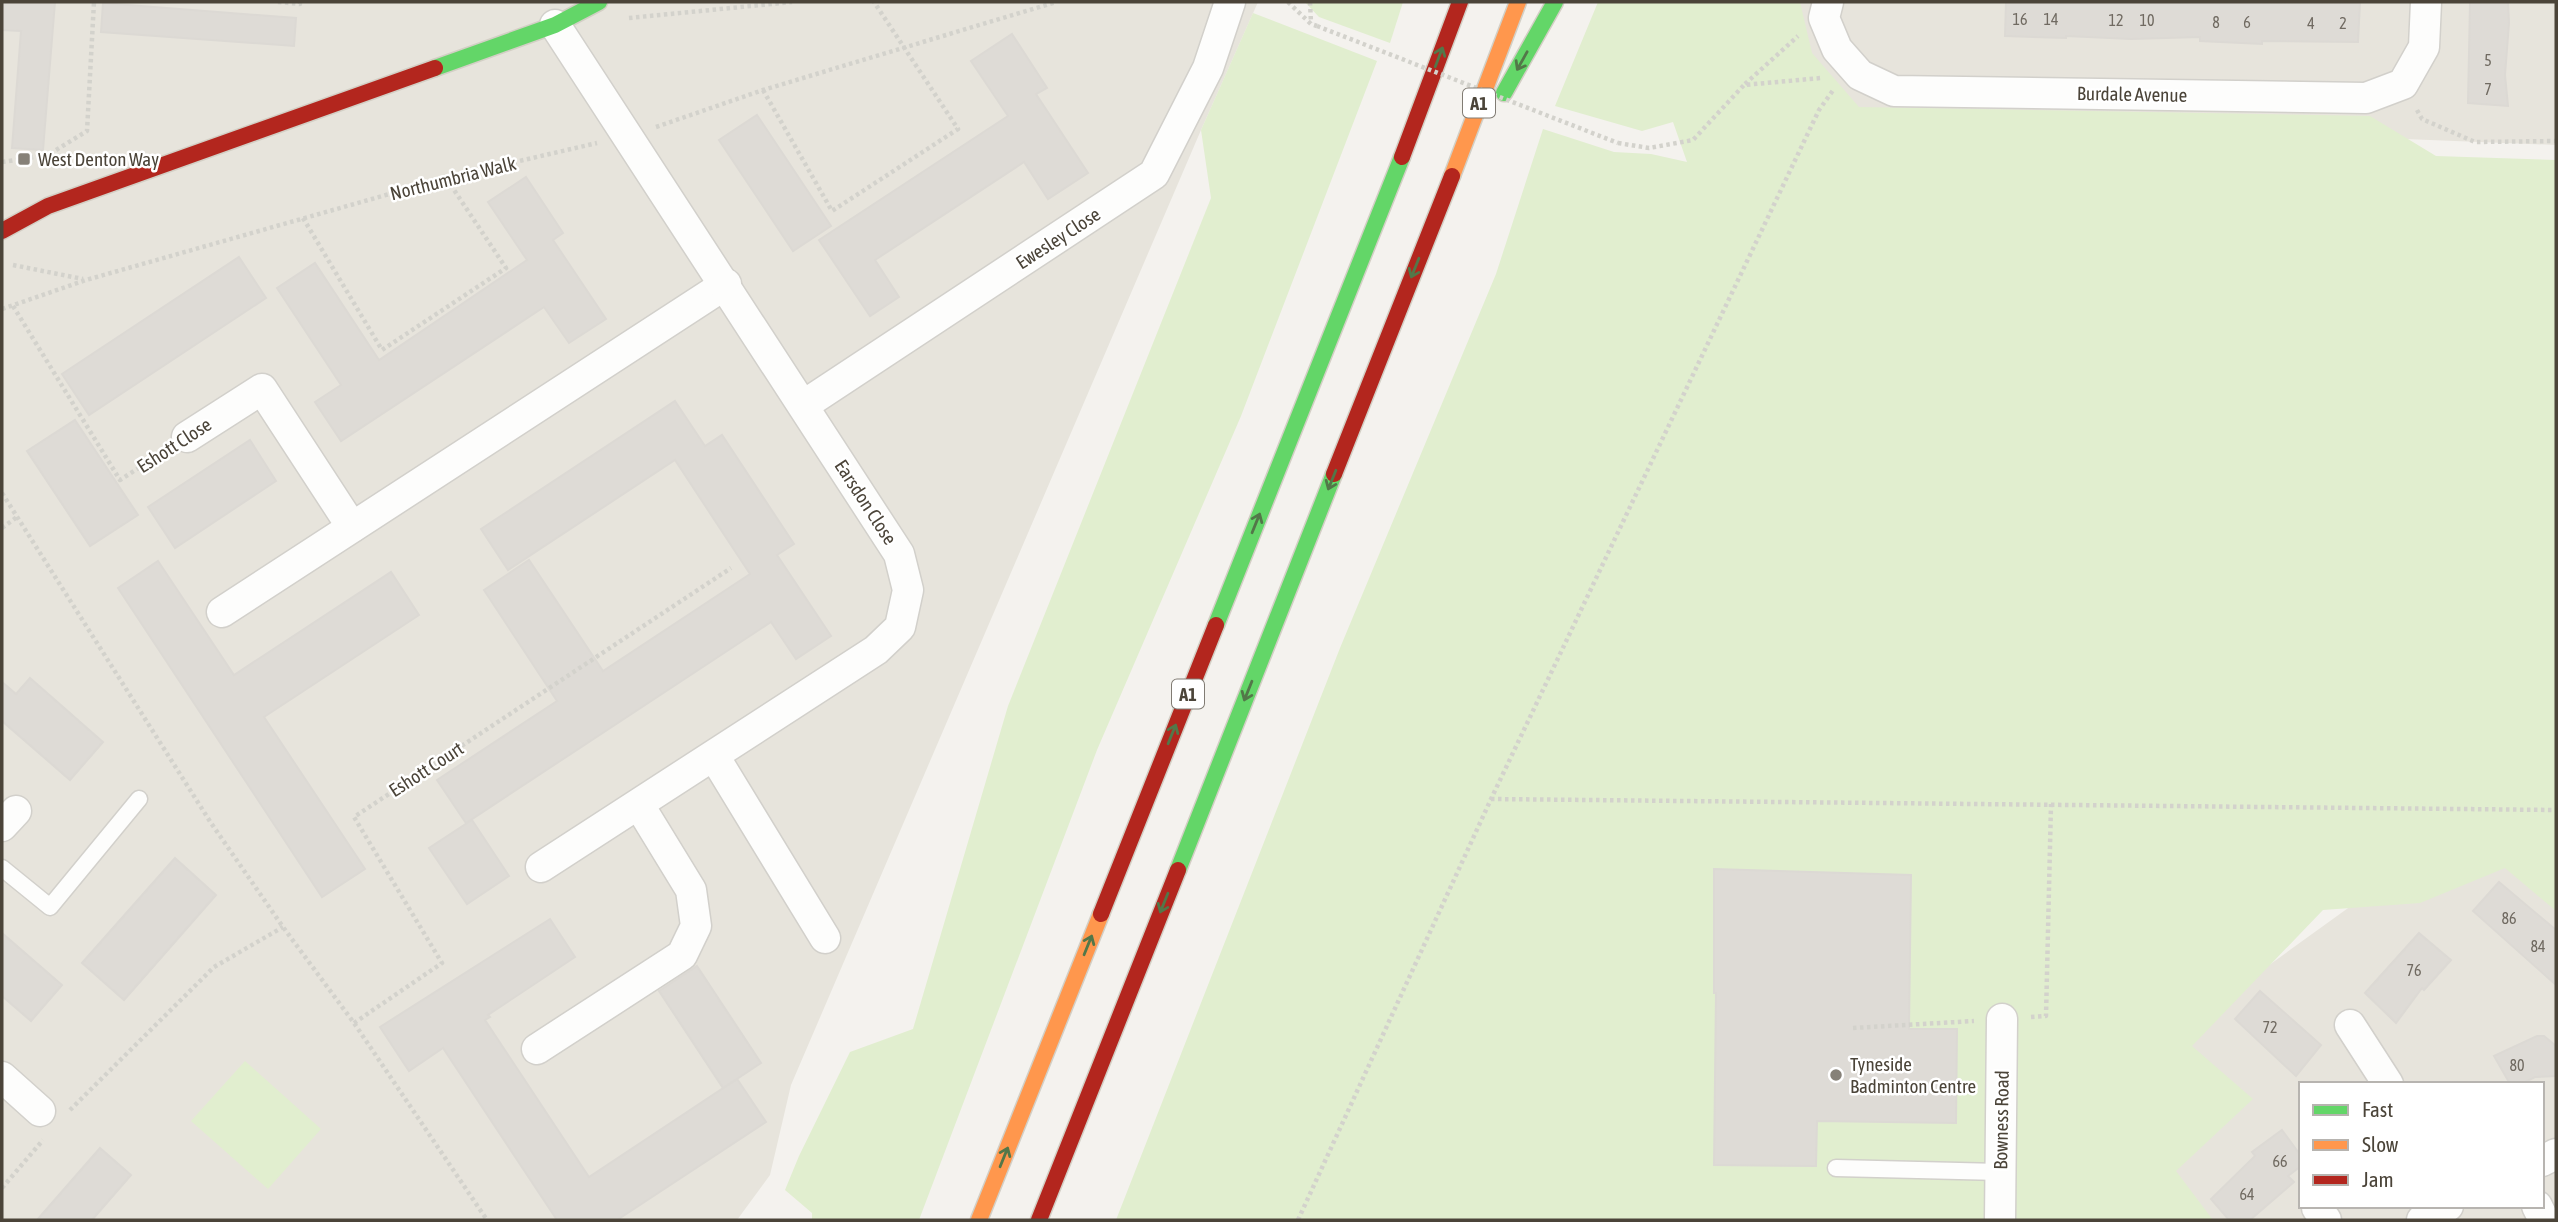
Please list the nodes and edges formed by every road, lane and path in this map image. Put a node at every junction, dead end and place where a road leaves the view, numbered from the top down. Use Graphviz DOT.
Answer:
graph roads {
  1 [pos="94,2"];
  2 [pos="278,2"];
  3 [pos="300,2"];
  4 [pos="599,2"];
  5 [pos="792,2"];
  6 [pos="874,2"];
  7 [pos="1056,2"];
  8 [pos="1230,2"];
  9 [pos="1288,2"];
  10 [pos="1310,2"];
  11 [pos="1460,2"];
  12 [pos="1518,2"];
  13 [pos="1555,2"];
  14 [pos="2426,2"];
  15 [pos="1826,10"];
  16 [pos="621,19"];
  17 [pos="555,25"];
  18 [pos="1314,25"];
  19 [pos="904,47"];
  20 [pos="1420,65"];
  21 [pos="1854,76"];
  22 [pos="2403,84"];
  23 [pos="1744,85"];
  24 [pos="763,90"];
  25 [pos="628,136"];
  26 [pos="2556,141"];
  27 [pos="2,162"];
  28 [pos="1398,167"];
  29 [pos="446,178"];
  30 [pos="1441,205"];
  31 [pos="48,206"];
  32 [pos="2,213"];
  33 [pos="303,218"];
  34 [pos="2,232"];
  35 [pos="2,263"];
  36 [pos="86,279"];
  37 [pos="726,284"];
  38 [pos="13,306"];
  39 [pos="2,309"];
  40 [pos="804,405"];
  41 [pos="187,438"];
  42 [pos="2,493"];
  43 [pos="17,517"];
  44 [pos="352,527"];
  45 [pos="2,528"];
  46 [pos="731,568"];
  47 [pos="222,612"];
  48 [pos="714,756"];
  49 [pos="139,799"];
  50 [pos="1491,799"];
  51 [pos="2051,804"];
  52 [pos="639,805"];
  53 [pos="2556,810"];
  54 [pos="541,867"];
  55 [pos="2,868"];
  56 [pos="283,927"];
  57 [pos="825,937"];
  58 [pos="2002,1019"];
  59 [pos="354,1023"];
  60 [pos="2350,1025"];
  61 [pos="1853,1028"];
  62 [pos="537,1049"];
  63 [pos="2,1077"];
  64 [pos="2387,1082"];
  65 [pos="51,1121"];
  66 [pos="1836,1168"];
  67 [pos="2000,1172"];
  68 [pos="2,1188"];
  69 [pos="487,1220"];
  70 [pos="979,1220"];
  71 [pos="1039,1220"];
  72 [pos="1298,1220"];
  73 [pos="2000,1220"];
  1 -- 27 [label="path"];
  2 -- 3 [label="path"];
  4 -- 17 [label="main road"];
  5 -- 16 [label="path"];
  6 -- 19 [label="path"];
  7 -- 19 [label="path, Northumbria Walk"];
  8 -- 40 [label="street, Ewesley Close"];
  9 -- 18 [label="path"];
  10 -- 18 [label="path"];
  28 -- 11 [label="main road, A1, one-way"];
  12 -- 30 [label="main road, A1"];
  13 -- 30 [label="main road, one-way"];
  14 -- 22 [label="street"];
  15 -- 21 [label="street, Burdale Avenue"];
  15 -- 23 [label="path"];
  17 -- 25 [label="street, Earsdon Close"];
  17 -- 31 [label="main road"];
  18 -- 23 [label="path, bridge"];
  19 -- 24 [label="path, Northumbria Walk"];
  19 -- 24 [label="path"];
  20 -- 28 [label="main road"];
  21 -- 22 [label="street, Burdale Avenue"];
  21 -- 23 [label="path"];
  21 -- 50 [label="path"];
  22 -- 26 [label="path"];
  24 -- 25 [label="path, Northumbria Walk"];
  25 -- 29 [label="path, Northumbria Walk"];
  25 -- 37 [label="street, Earsdon Close"];
  70 -- 28 [label="main road, A1, one-way"];
  29 -- 33 [label="path, Northumbria Walk"];
  29 -- 33 [label="path"];
  30 -- 71 [label="main road, A1, one-way"];
  31 -- 32 [label="main road"];
  31 -- 34 [label="main road"];
  33 -- 36 [label="path, Northumbria Walk"];
  35 -- 36 [label="path"];
  36 -- 38 [label="path, Northumbria Walk"];
  37 -- 40 [label="street, Earsdon Close"];
  37 -- 44 [label="street"];
  38 -- 39 [label="path, Northumbria Walk"];
  38 -- 41 [label="path, Eshott Close"];
  40 -- 48 [label="street, Earsdon Close"];
  41 -- 44 [label="street, Eshott Close"];
  42 -- 43 [label="path"];
  43 -- 45 [label="path"];
  43 -- 56 [label="path"];
  44 -- 47 [label="street"];
  46 -- 59 [label="path, Eshott Court"];
  48 -- 52 [label="street, Earsdon Close"];
  48 -- 57 [label="street"];
  49 -- 55 [label="lane"];
  50 -- 51 [label="path"];
  50 -- 72 [label="path"];
  51 -- 53 [label="path"];
  51 -- 58 [label="path"];
  52 -- 54 [label="street, Earsdon Close"];
  52 -- 62 [label="street"];
  56 -- 59 [label="path"];
  56 -- 65 [label="path"];
  58 -- 61 [label="path"];
  58 -- 67 [label="street, Bowness Road"];
  59 -- 69 [label="path"];
  60 -- 64 [label="street"];
  63 -- 65 [label="street"];
  65 -- 68 [label="path"];
  66 -- 67 [label="lane"];
  67 -- 73 [label="street, Bowness Road"];
}
